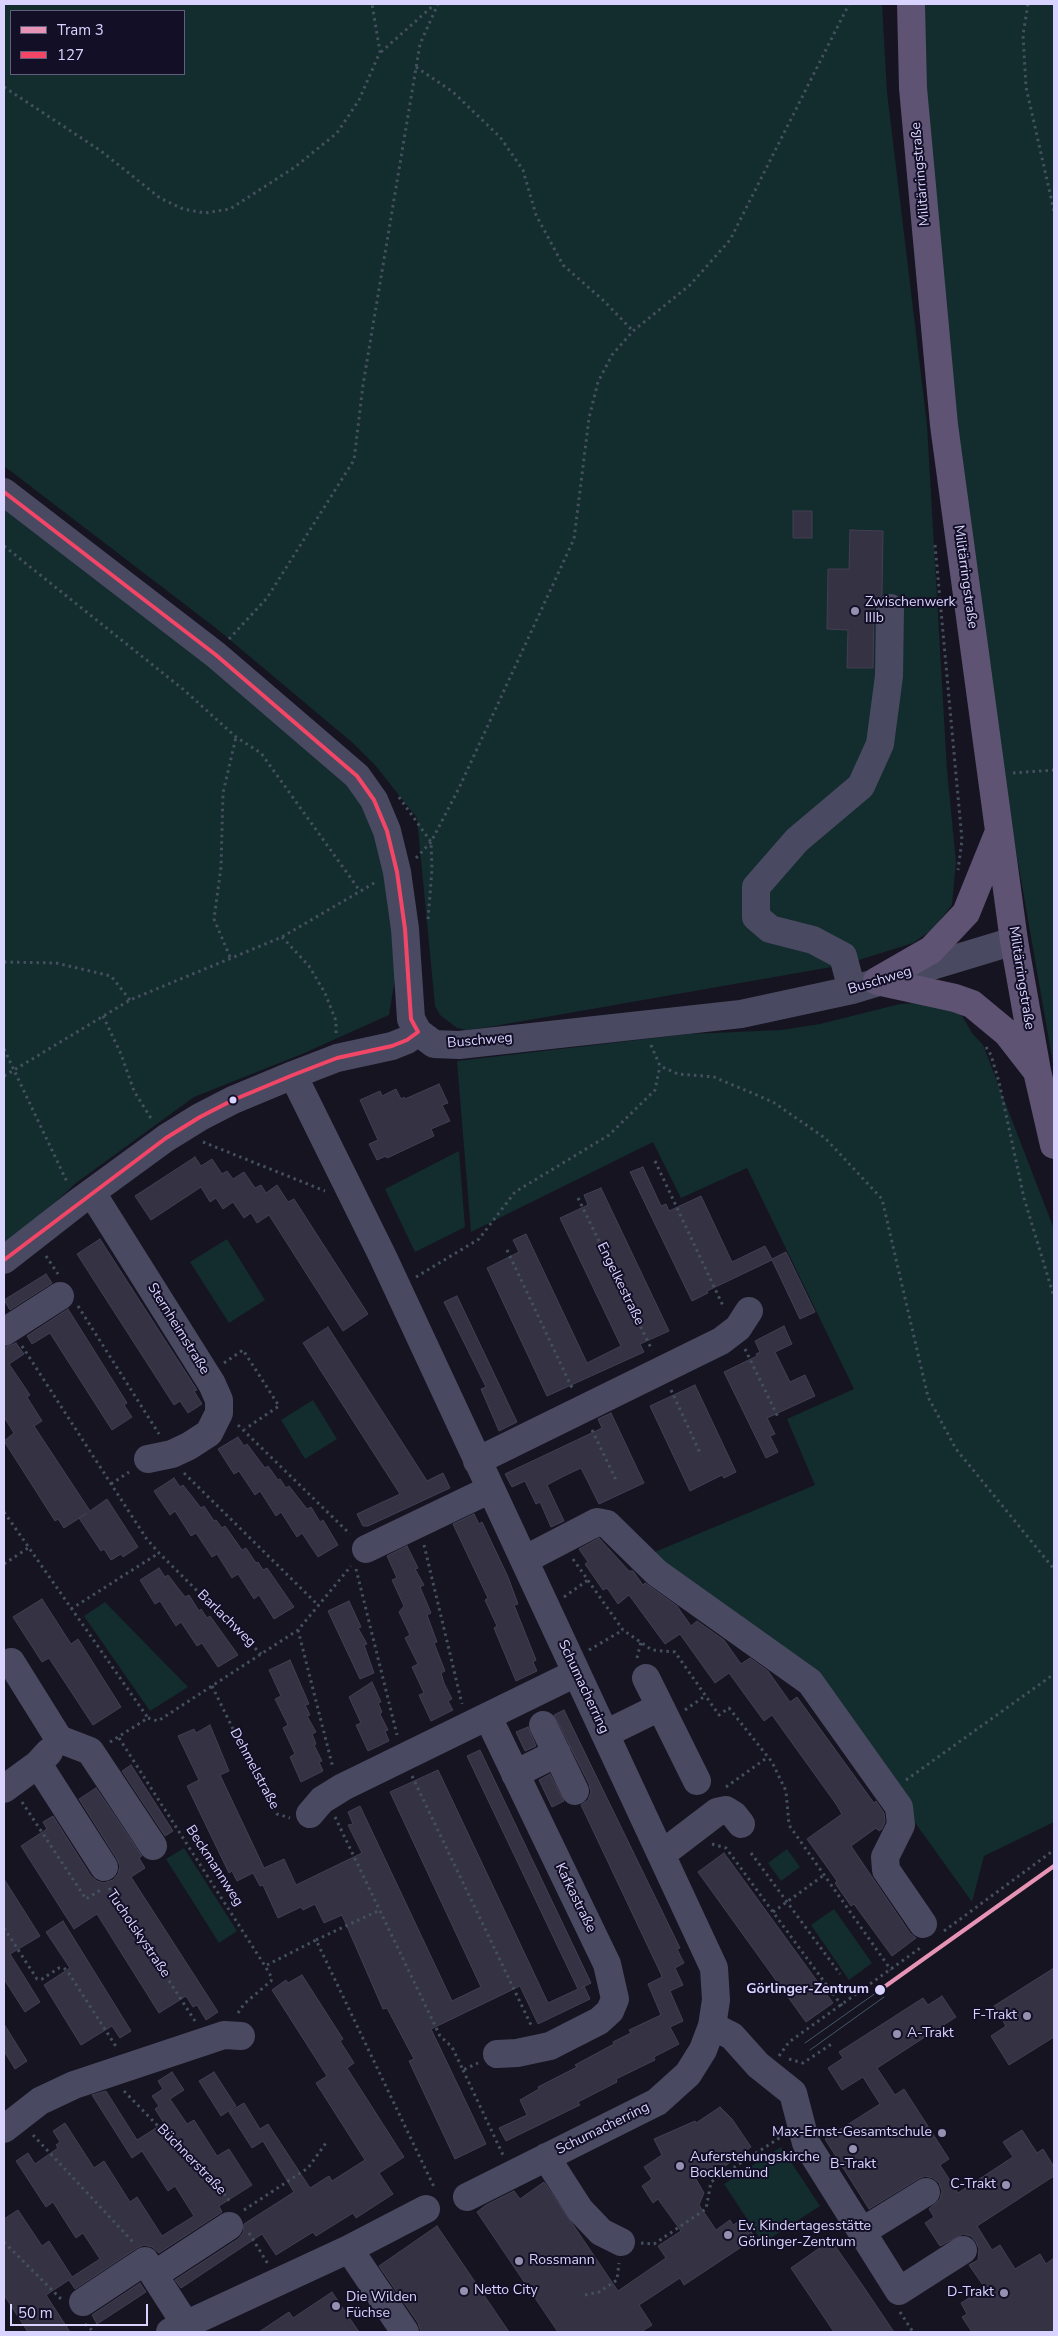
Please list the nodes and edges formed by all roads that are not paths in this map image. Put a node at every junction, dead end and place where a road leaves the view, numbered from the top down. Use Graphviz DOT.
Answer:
graph roads {
  1 [pos="911,4"];
  2 [pos="4,492"];
  3 [pos="890,608"];
  4 [pos="999,833"];
  5 [pos="1014,941"];
  6 [pos="864,986"];
  7 [pos="418,1032"];
  8 [pos="1037,1071"];
  9 [pos="293,1075"];
  10 [pos="1054,1145"];
  11 [pos="84,1198"];
  12 [pos="4,1260"];
  13 [pos="64,1290"];
  14 [pos="743,1320"];
  15 [pos="7,1330"];
  16 [pos="162,1456"];
  17 [pos="478,1461"];
  18 [pos="491,1489"];
  19 [pos="356,1549"];
  20 [pos="524,1560"];
  21 [pos="11,1662"];
  22 [pos="573,1667"];
  23 [pos="646,1678"];
  24 [pos="660,1707"];
  25 [pos="478,1722"];
  26 [pos="543,1725"];
  27 [pos="605,1734"];
  28 [pos="59,1739"];
  29 [pos="557,1754"];
  30 [pos="38,1764"];
  31 [pos="516,1774"];
  32 [pos="697,1781"];
  33 [pos="7,1787"];
  34 [pos="575,1791"];
  35 [pos="325,1801"];
  36 [pos="741,1824"];
  37 [pos="153,1846"];
  38 [pos="662,1854"];
  39 [pos="104,1867"];
  40 [pos="929,1935"];
  41 [pos="712,2026"];
  42 [pos="241,2036"];
  43 [pos="497,2054"];
  44 [pos="8,2115"];
  45 [pos="546,2157"];
  46 [pos="926,2192"];
  47 [pos="467,2196"];
  48 [pos="431,2200"];
  49 [pos="236,2218"];
  50 [pos="863,2231"];
  51 [pos="621,2242"];
  52 [pos="349,2249"];
  53 [pos="963,2250"];
  54 [pos="149,2268"];
  55 [pos="77,2308"];
  56 [pos="178,2329"];
  57 [pos="405,2332"];
  1 -- 4 [label="main road, Militärringstraße"];
  2 -- 7 [label="street"];
  3 -- 6 [label="street"];
  4 -- 5 [label="main road, Militärringstraße"];
  4 -- 6 [label="main road"];
  5 -- 6 [label="street, Buschweg"];
  5 -- 8 [label="main road, Militärringstraße"];
  6 -- 7 [label="street, Buschweg"];
  6 -- 8 [label="main road"];
  7 -- 9 [label="street"];
  8 -- 10 [label="main road, Militärringstraße"];
  9 -- 11 [label="street"];
  9 -- 17 [label="street, Schumacherring"];
  11 -- 12 [label="street"];
  11 -- 16 [label="street, Sternheimstraße"];
  13 -- 15 [label="street"];
  14 -- 17 [label="street"];
  17 -- 18 [label="street, Schumacherring"];
  18 -- 19 [label="street"];
  18 -- 20 [label="street, Schumacherring"];
  20 -- 22 [label="street, Schumacherring"];
  20 -- 40 [label="street"];
  21 -- 28 [label="street"];
  22 -- 25 [label="street"];
  22 -- 27 [label="street, Schumacherring"];
  23 -- 24 [label="street"];
  24 -- 27 [label="street"];
  24 -- 32 [label="street"];
  25 -- 31 [label="street, Kafkastraße"];
  25 -- 35 [label="street"];
  26 -- 29 [label="street"];
  27 -- 38 [label="street, Schumacherring"];
  28 -- 30 [label="street"];
  28 -- 37 [label="street"];
  29 -- 31 [label="street"];
  29 -- 34 [label="street"];
  30 -- 33 [label="street"];
  30 -- 39 [label="street"];
  31 -- 43 [label="street, Kafkastraße"];
  36 -- 38 [label="street"];
  38 -- 41 [label="street, Schumacherring"];
  41 -- 45 [label="street, Schumacherring"];
  41 -- 50 [label="street"];
  42 -- 44 [label="street"];
  45 -- 47 [label="street, Schumacherring"];
  45 -- 51 [label="street"];
  46 -- 50 [label="street"];
  48 -- 52 [label="street"];
  49 -- 54 [label="street"];
  50 -- 53 [label="street"];
  52 -- 56 [label="street"];
  52 -- 57 [label="street"];
  54 -- 55 [label="street"];
  54 -- 56 [label="street"];
}
